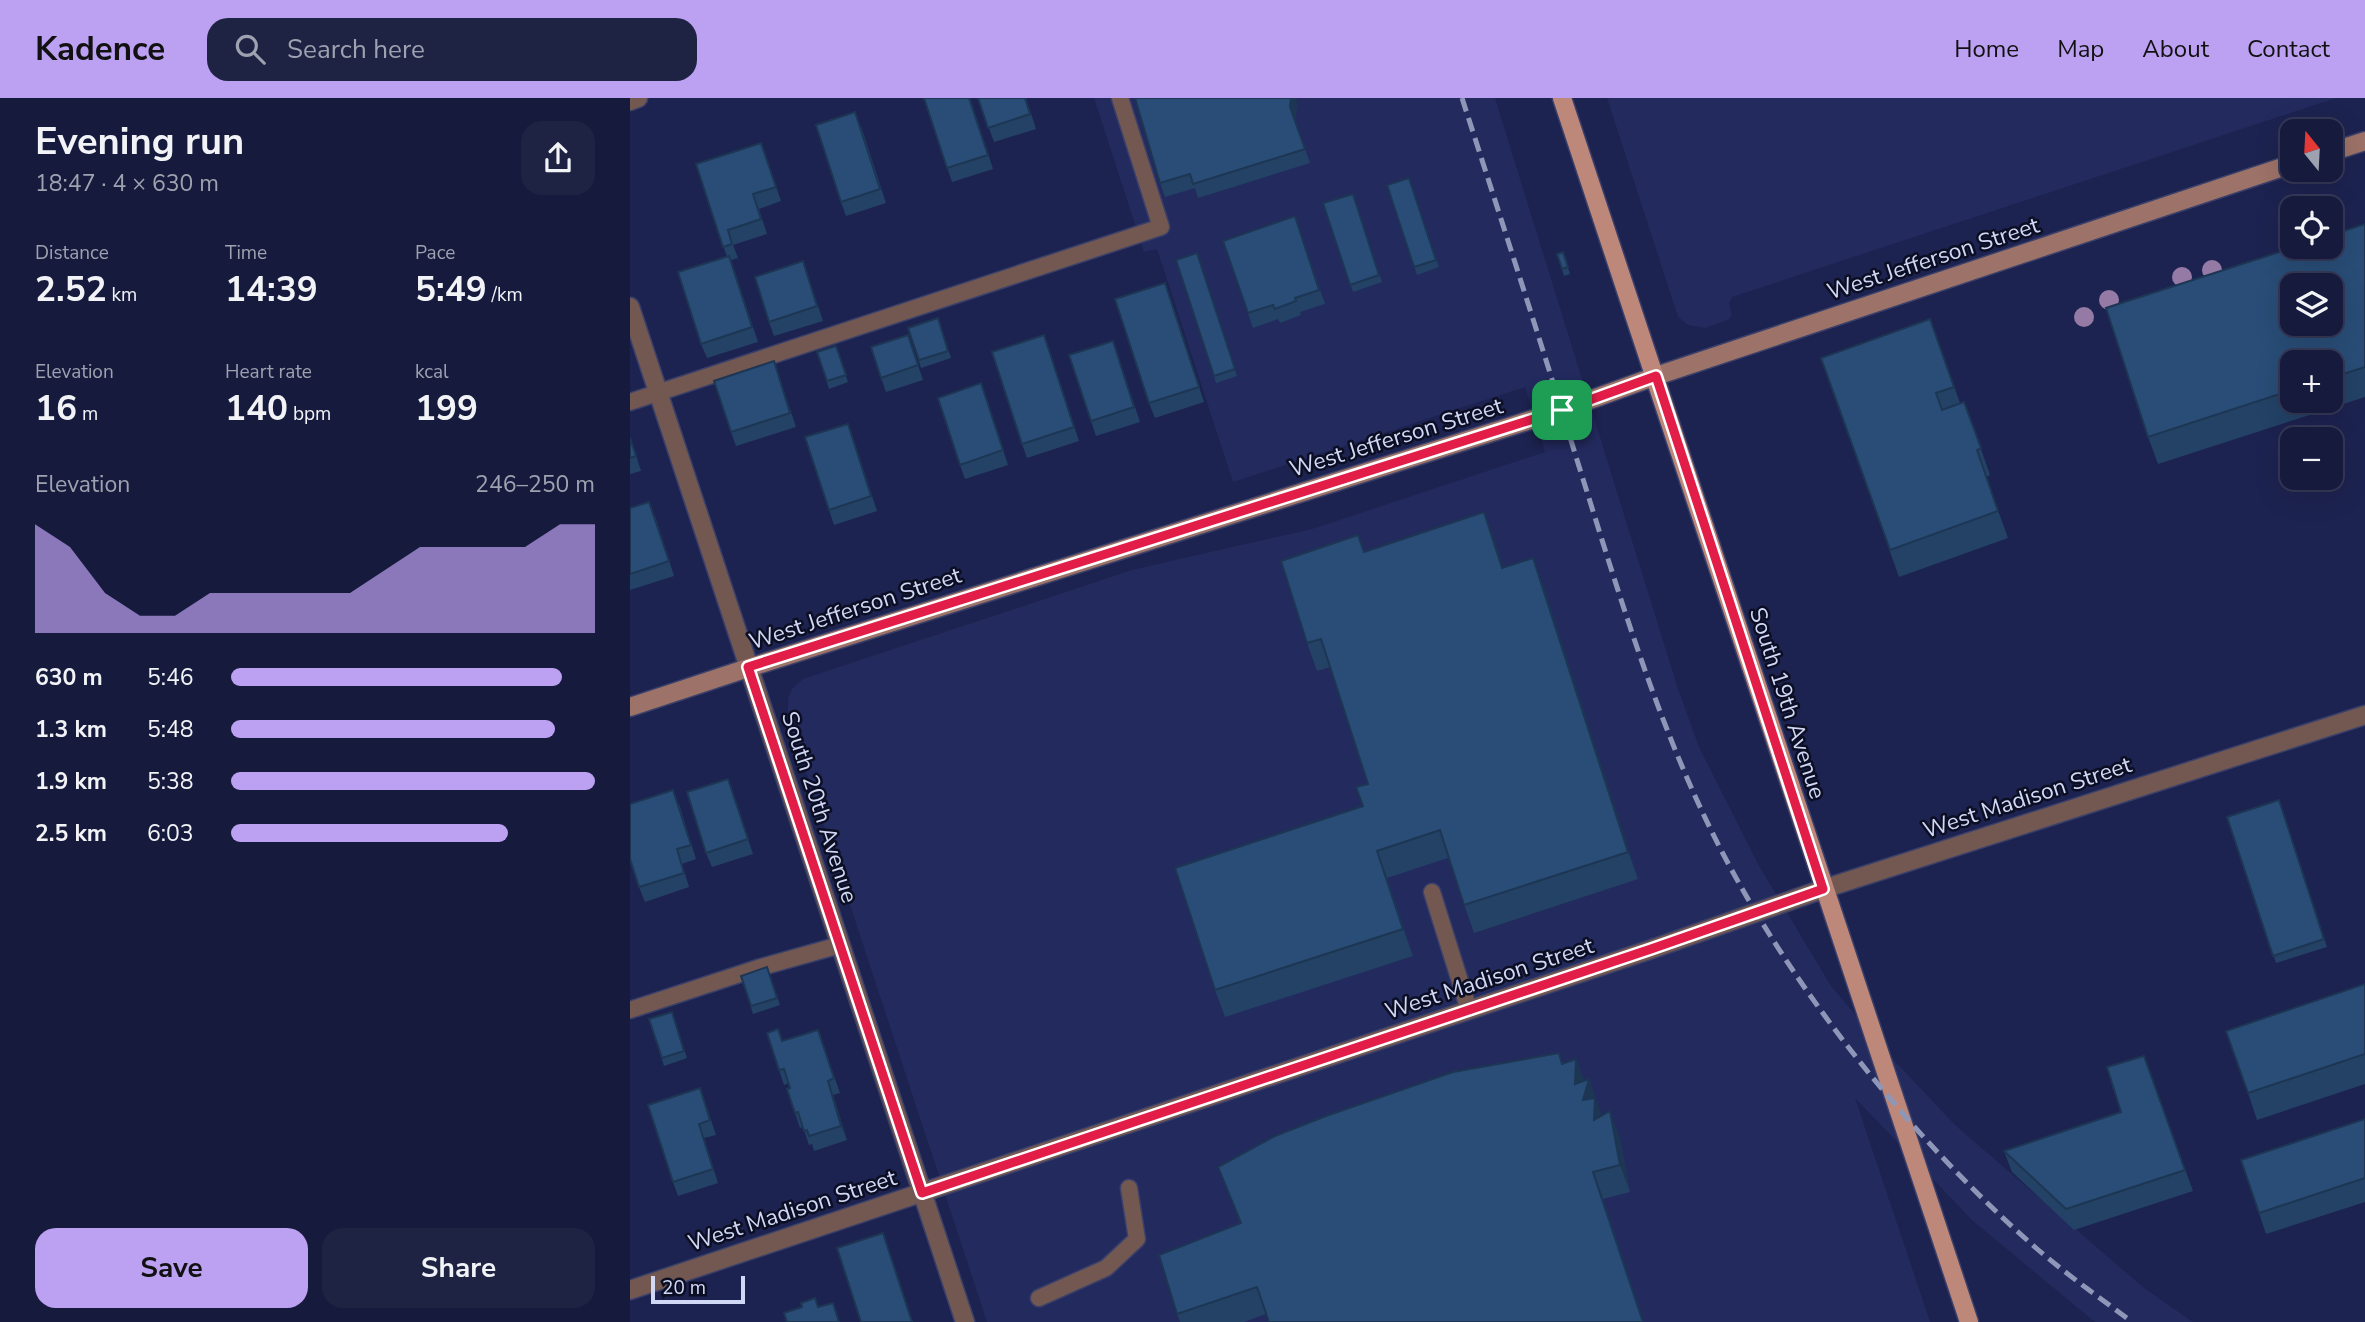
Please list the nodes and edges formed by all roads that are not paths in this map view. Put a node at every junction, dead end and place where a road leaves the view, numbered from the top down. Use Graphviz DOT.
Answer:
graph roads {
  1 [pos="638,98"];
  2 [pos="1120,98"];
  3 [pos="1562,98"];
  4 [pos="630,100"];
  5 [pos="2365,141"];
  6 [pos="2343,148"];
  7 [pos="2280,168"];
  8 [pos="630,307"];
  9 [pos="1656,376"];
  10 [pos="657,394"];
  11 [pos="630,402"];
  12 [pos="748,667"];
  13 [pos="630,707"];
  14 [pos="2365,715"];
  15 [pos="1823,889"];
  16 [pos="1432,892"];
  17 [pos="840,945"];
  18 [pos="630,1010"];
  19 [pos="1469,1010"];
  20 [pos="1129,1188"];
  21 [pos="922,1193"];
  22 [pos="630,1290"];
  23 [pos="1039,1298"];
  24 [pos="965,1322"];
  25 [pos="1969,1322"];
  1 -- 4 [label="street"];
  2 -- 10 [label="lane"];
  3 -- 9 [label="main road, South 19th Avenue"];
  5 -- 6 [label="street"];
  7 -- 9 [label="street, West Jefferson Street"];
  8 -- 10 [label="street, South 20th Avenue"];
  9 -- 12 [label="street, West Jefferson Street"];
  9 -- 15 [label="main road, South 19th Avenue"];
  10 -- 11 [label="lane"];
  10 -- 12 [label="street, South 20th Avenue"];
  12 -- 13 [label="street, West Jefferson Street"];
  12 -- 17 [label="street, South 20th Avenue"];
  14 -- 15 [label="street, West Madison Street"];
  15 -- 19 [label="street, West Madison Street"];
  15 -- 25 [label="main road, South 19th Avenue"];
  16 -- 19 [label="lane"];
  17 -- 18 [label="lane"];
  17 -- 21 [label="street, South 20th Avenue"];
  19 -- 21 [label="street, West Madison Street"];
  20 -- 23 [label="lane"];
  21 -- 22 [label="street, West Madison Street"];
  21 -- 24 [label="street, South 20th Avenue"];
}
